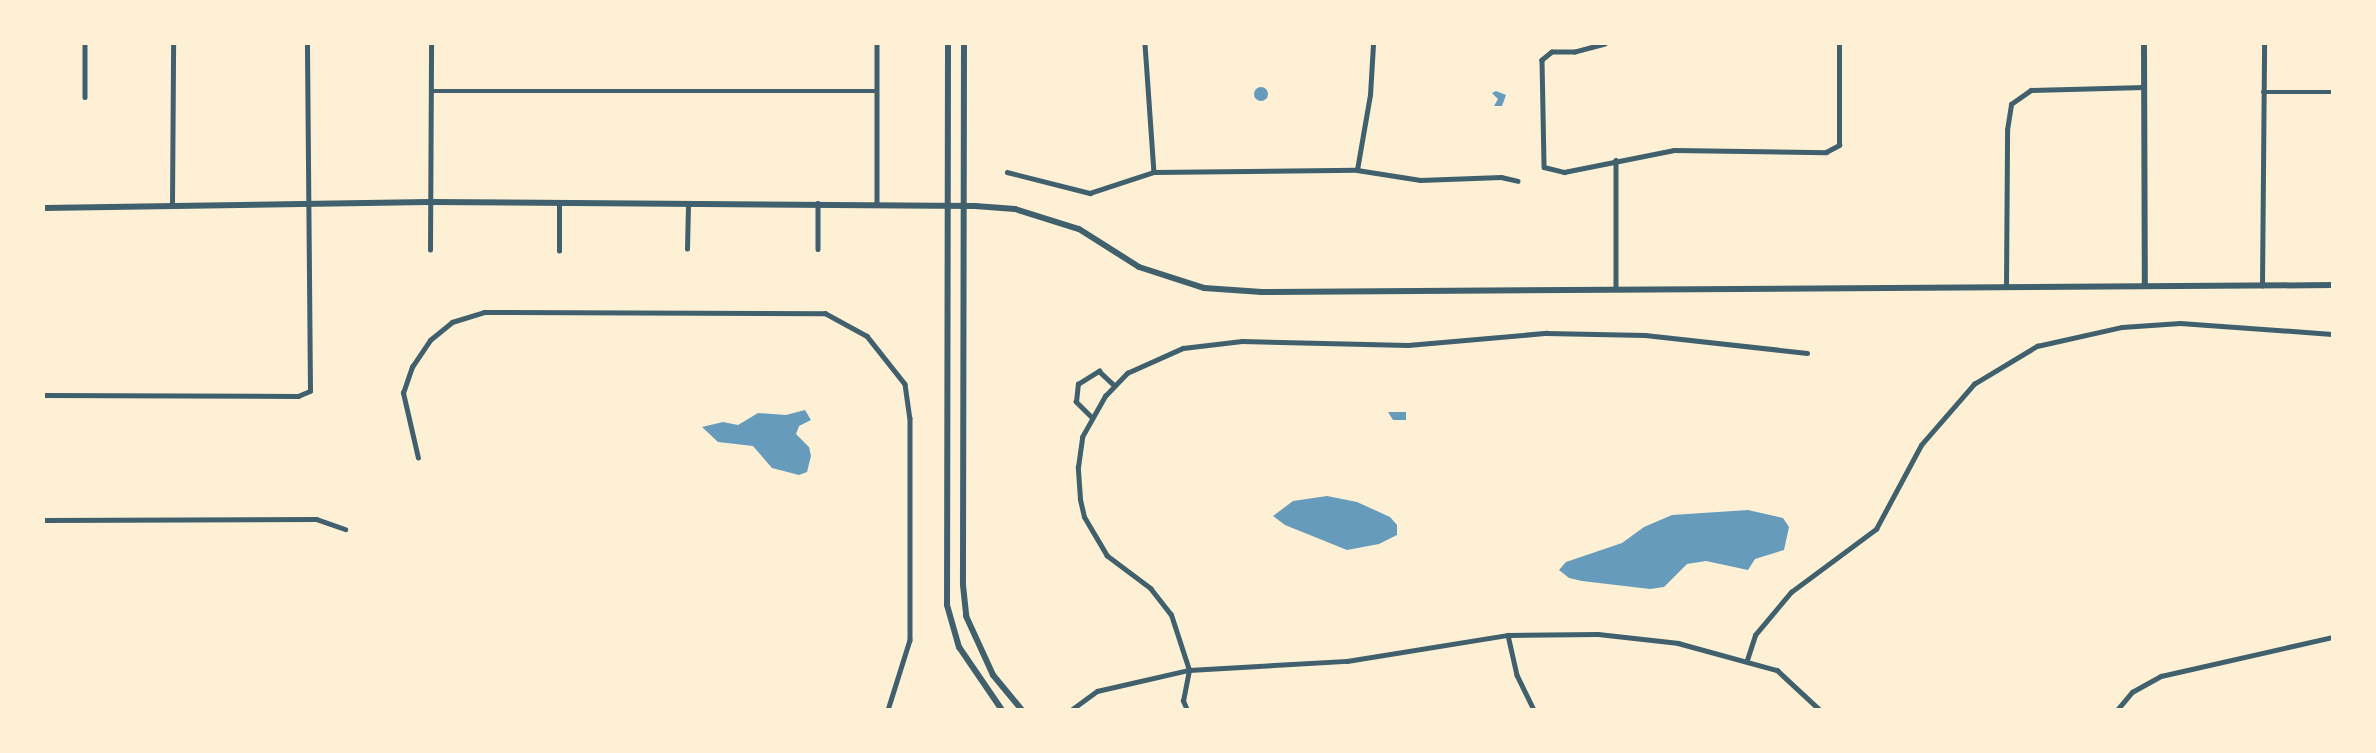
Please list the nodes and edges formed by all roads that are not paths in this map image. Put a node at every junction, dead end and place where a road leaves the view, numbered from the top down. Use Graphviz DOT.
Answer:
graph roads {
  1 [pos="85,44"];
  2 [pos="173,44"];
  3 [pos="307,44"];
  4 [pos="431,44"];
  5 [pos="877,44"];
  6 [pos="948,44"];
  7 [pos="964,44"];
  8 [pos="1145,44"];
  9 [pos="1373,44"];
  10 [pos="1605,44"];
  11 [pos="1839,44"];
  12 [pos="2144,44"];
  13 [pos="2264,44"];
  14 [pos="2144,87"];
  15 [pos="431,91"];
  16 [pos="877,91"];
  17 [pos="2264,92"];
  18 [pos="2332,92"];
  19 [pos="85,97"];
  20 [pos="1616,160"];
  21 [pos="1357,170"];
  22 [pos="1007,172"];
  23 [pos="1154,172"];
  24 [pos="1518,181"];
  25 [pos="429,202"];
  26 [pos="307,203"];
  27 [pos="559,203"];
  28 [pos="818,203"];
  29 [pos="688,204"];
  30 [pos="877,204"];
  31 [pos="172,205"];
  32 [pos="947,205"];
  33 [pos="964,206"];
  34 [pos="44,208"];
  35 [pos="687,249"];
  36 [pos="818,249"];
  37 [pos="430,250"];
  38 [pos="559,251"];
  39 [pos="2332,285"];
  40 [pos="2145,286"];
  41 [pos="2262,286"];
  42 [pos="2006,287"];
  43 [pos="1616,289"];
  44 [pos="2332,334"];
  45 [pos="1807,353"];
  46 [pos="1114,385"];
  47 [pos="44,395"];
  48 [pos="1092,418"];
  49 [pos="418,458"];
  50 [pos="44,519"];
  51 [pos="345,530"];
  52 [pos="1508,635"];
  53 [pos="2332,637"];
  54 [pos="1748,660"];
  55 [pos="1189,670"];
  56 [pos="888,710"];
  57 [pos="1002,710"];
  58 [pos="1022,710"];
  59 [pos="1071,710"];
  60 [pos="1187,710"];
  61 [pos="1534,710"];
  62 [pos="1820,710"];
  63 [pos="2117,710"];
  1 -- 19 [label="street"];
  2 -- 31 [label="street"];
  3 -- 26 [label="street"];
  4 -- 15 [label="street"];
  5 -- 16 [label="street"];
  6 -- 32 [label="street"];
  7 -- 33 [label="street"];
  8 -- 23 [label="street"];
  9 -- 21 [label="street"];
  10 -- 20 [label="street"];
  11 -- 20 [label="street"];
  12 -- 14 [label="street"];
  13 -- 17 [label="street"];
  14 -- 40 [label="street"];
  14 -- 42 [label="street"];
  15 -- 16 [label="street"];
  15 -- 25 [label="street"];
  16 -- 30 [label="street"];
  17 -- 18 [label="street"];
  17 -- 41 [label="street"];
  20 -- 43 [label="street"];
  21 -- 23 [label="street"];
  21 -- 24 [label="street"];
  22 -- 23 [label="street"];
  25 -- 26 [label="street"];
  25 -- 27 [label="street"];
  25 -- 37 [label="street"];
  26 -- 31 [label="street"];
  26 -- 47 [label="street"];
  27 -- 29 [label="street"];
  27 -- 38 [label="street"];
  28 -- 29 [label="street"];
  28 -- 30 [label="street"];
  28 -- 36 [label="street"];
  29 -- 35 [label="street"];
  30 -- 32 [label="street"];
  31 -- 34 [label="street"];
  32 -- 33 [label="street"];
  32 -- 57 [label="street"];
  33 -- 43 [label="street"];
  33 -- 58 [label="street"];
  39 -- 41 [label="street"];
  40 -- 41 [label="street"];
  40 -- 42 [label="street"];
  42 -- 43 [label="street"];
  44 -- 54 [label="street"];
  45 -- 46 [label="street"];
  46 -- 48 [label="street"];
  46 -- 48 [label="street"];
  48 -- 55 [label="street"];
  49 -- 56 [label="street"];
  50 -- 51 [label="street"];
  52 -- 54 [label="street"];
  52 -- 55 [label="street"];
  52 -- 61 [label="street"];
  53 -- 63 [label="street"];
  54 -- 62 [label="street"];
  55 -- 59 [label="street"];
  55 -- 60 [label="street"];
}
